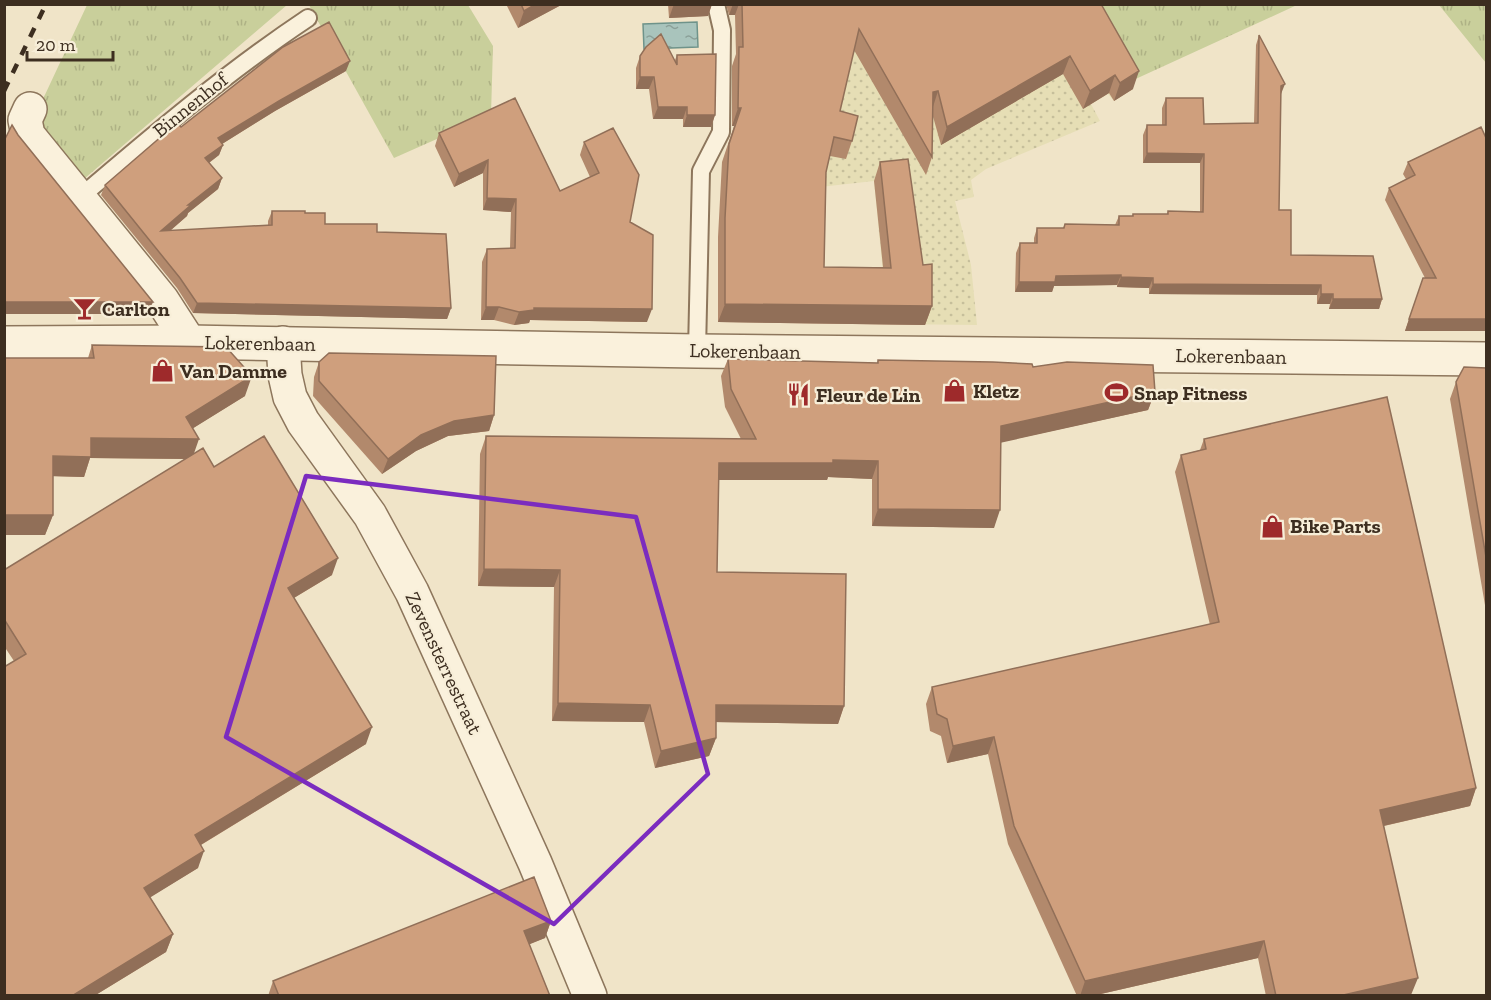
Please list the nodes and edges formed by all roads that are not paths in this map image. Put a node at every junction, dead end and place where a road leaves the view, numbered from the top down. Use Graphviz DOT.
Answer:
graph roads {
  1 [pos="716,4"];
  2 [pos="308,18"];
  3 [pos="30,109"];
  4 [pos="78,200"];
  5 [pos="189,342"];
  6 [pos="4,343"];
  7 [pos="283,343"];
  8 [pos="697,351"];
  9 [pos="1486,359"];
  10 [pos="590,996"];
  1 -- 8 [label="lane"];
  2 -- 4 [label="lane, Binnenhof"];
  3 -- 4 [label="street"];
  4 -- 5 [label="street"];
  5 -- 6 [label="street, Lokerenbaan"];
  5 -- 7 [label="street, Lokerenbaan"];
  7 -- 8 [label="street, Lokerenbaan"];
  7 -- 10 [label="street, Zevensterrestraat"];
  8 -- 9 [label="street, Lokerenbaan"];
}
